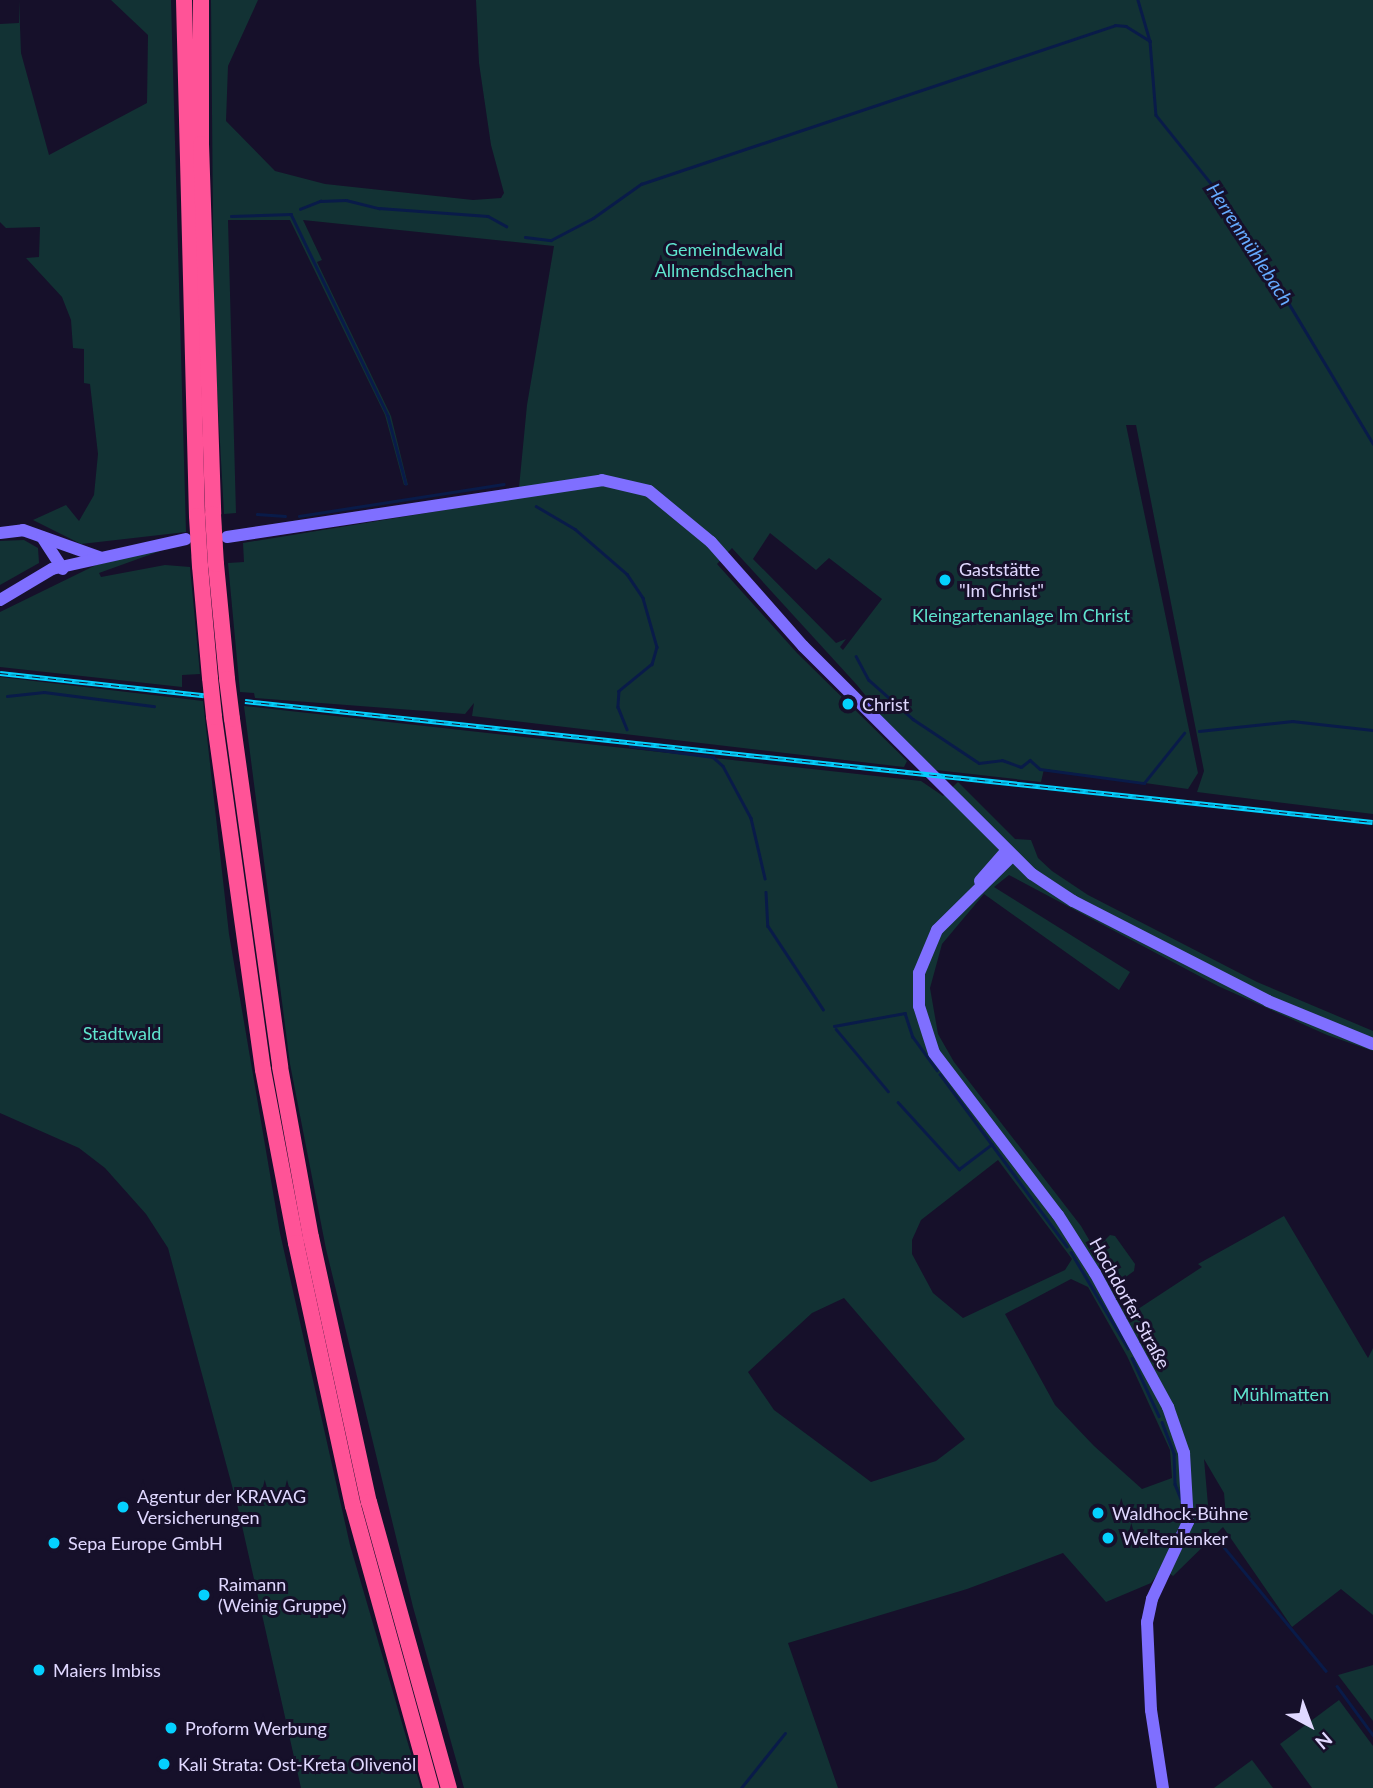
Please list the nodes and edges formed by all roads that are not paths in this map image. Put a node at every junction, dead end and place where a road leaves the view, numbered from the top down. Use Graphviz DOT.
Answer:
graph roads {
  1 [pos="184,0"];
  2 [pos="201,0"];
  3 [pos="205,515"];
  4 [pos="0,533"];
  5 [pos="42,537"];
  6 [pos="227,537"];
  7 [pos="186,540"];
  8 [pos="58,543"];
  9 [pos="100,557"];
  10 [pos="208,565"];
  11 [pos="63,569"];
  12 [pos="0,600"];
  13 [pos="993,836"];
  14 [pos="1009,853"];
  15 [pos="987,869"];
  16 [pos="977,888"];
  17 [pos="1373,1044"];
  18 [pos="430,1788"];
  19 [pos="449,1788"];
  20 [pos="1163,1788"];
  1 -- 3 [label="highway"];
  2 -- 3 [label="highway"];
  3 -- 10 [label="highway, bridge"];
  4 -- 5 [label="main road"];
  5 -- 8 [label="main road"];
  5 -- 11 [label="main road"];
  6 -- 13 [label="main road"];
  7 -- 9 [label="main road"];
  8 -- 9 [label="main road"];
  8 -- 11 [label="main road"];
  9 -- 11 [label="main road"];
  10 -- 18 [label="highway, bridge"];
  10 -- 19 [label="highway, bridge"];
  11 -- 12 [label="main road"];
  13 -- 14 [label="main road"];
  13 -- 15 [label="main road"];
  14 -- 15 [label="main road, Hochdorfer Straße"];
  14 -- 16 [label="main road, Hochdorfer Straße"];
  14 -- 17 [label="main road"];
  15 -- 16 [label="main road, Hochdorfer Straße"];
  16 -- 20 [label="main road, Hochdorfer Straße"];
}
